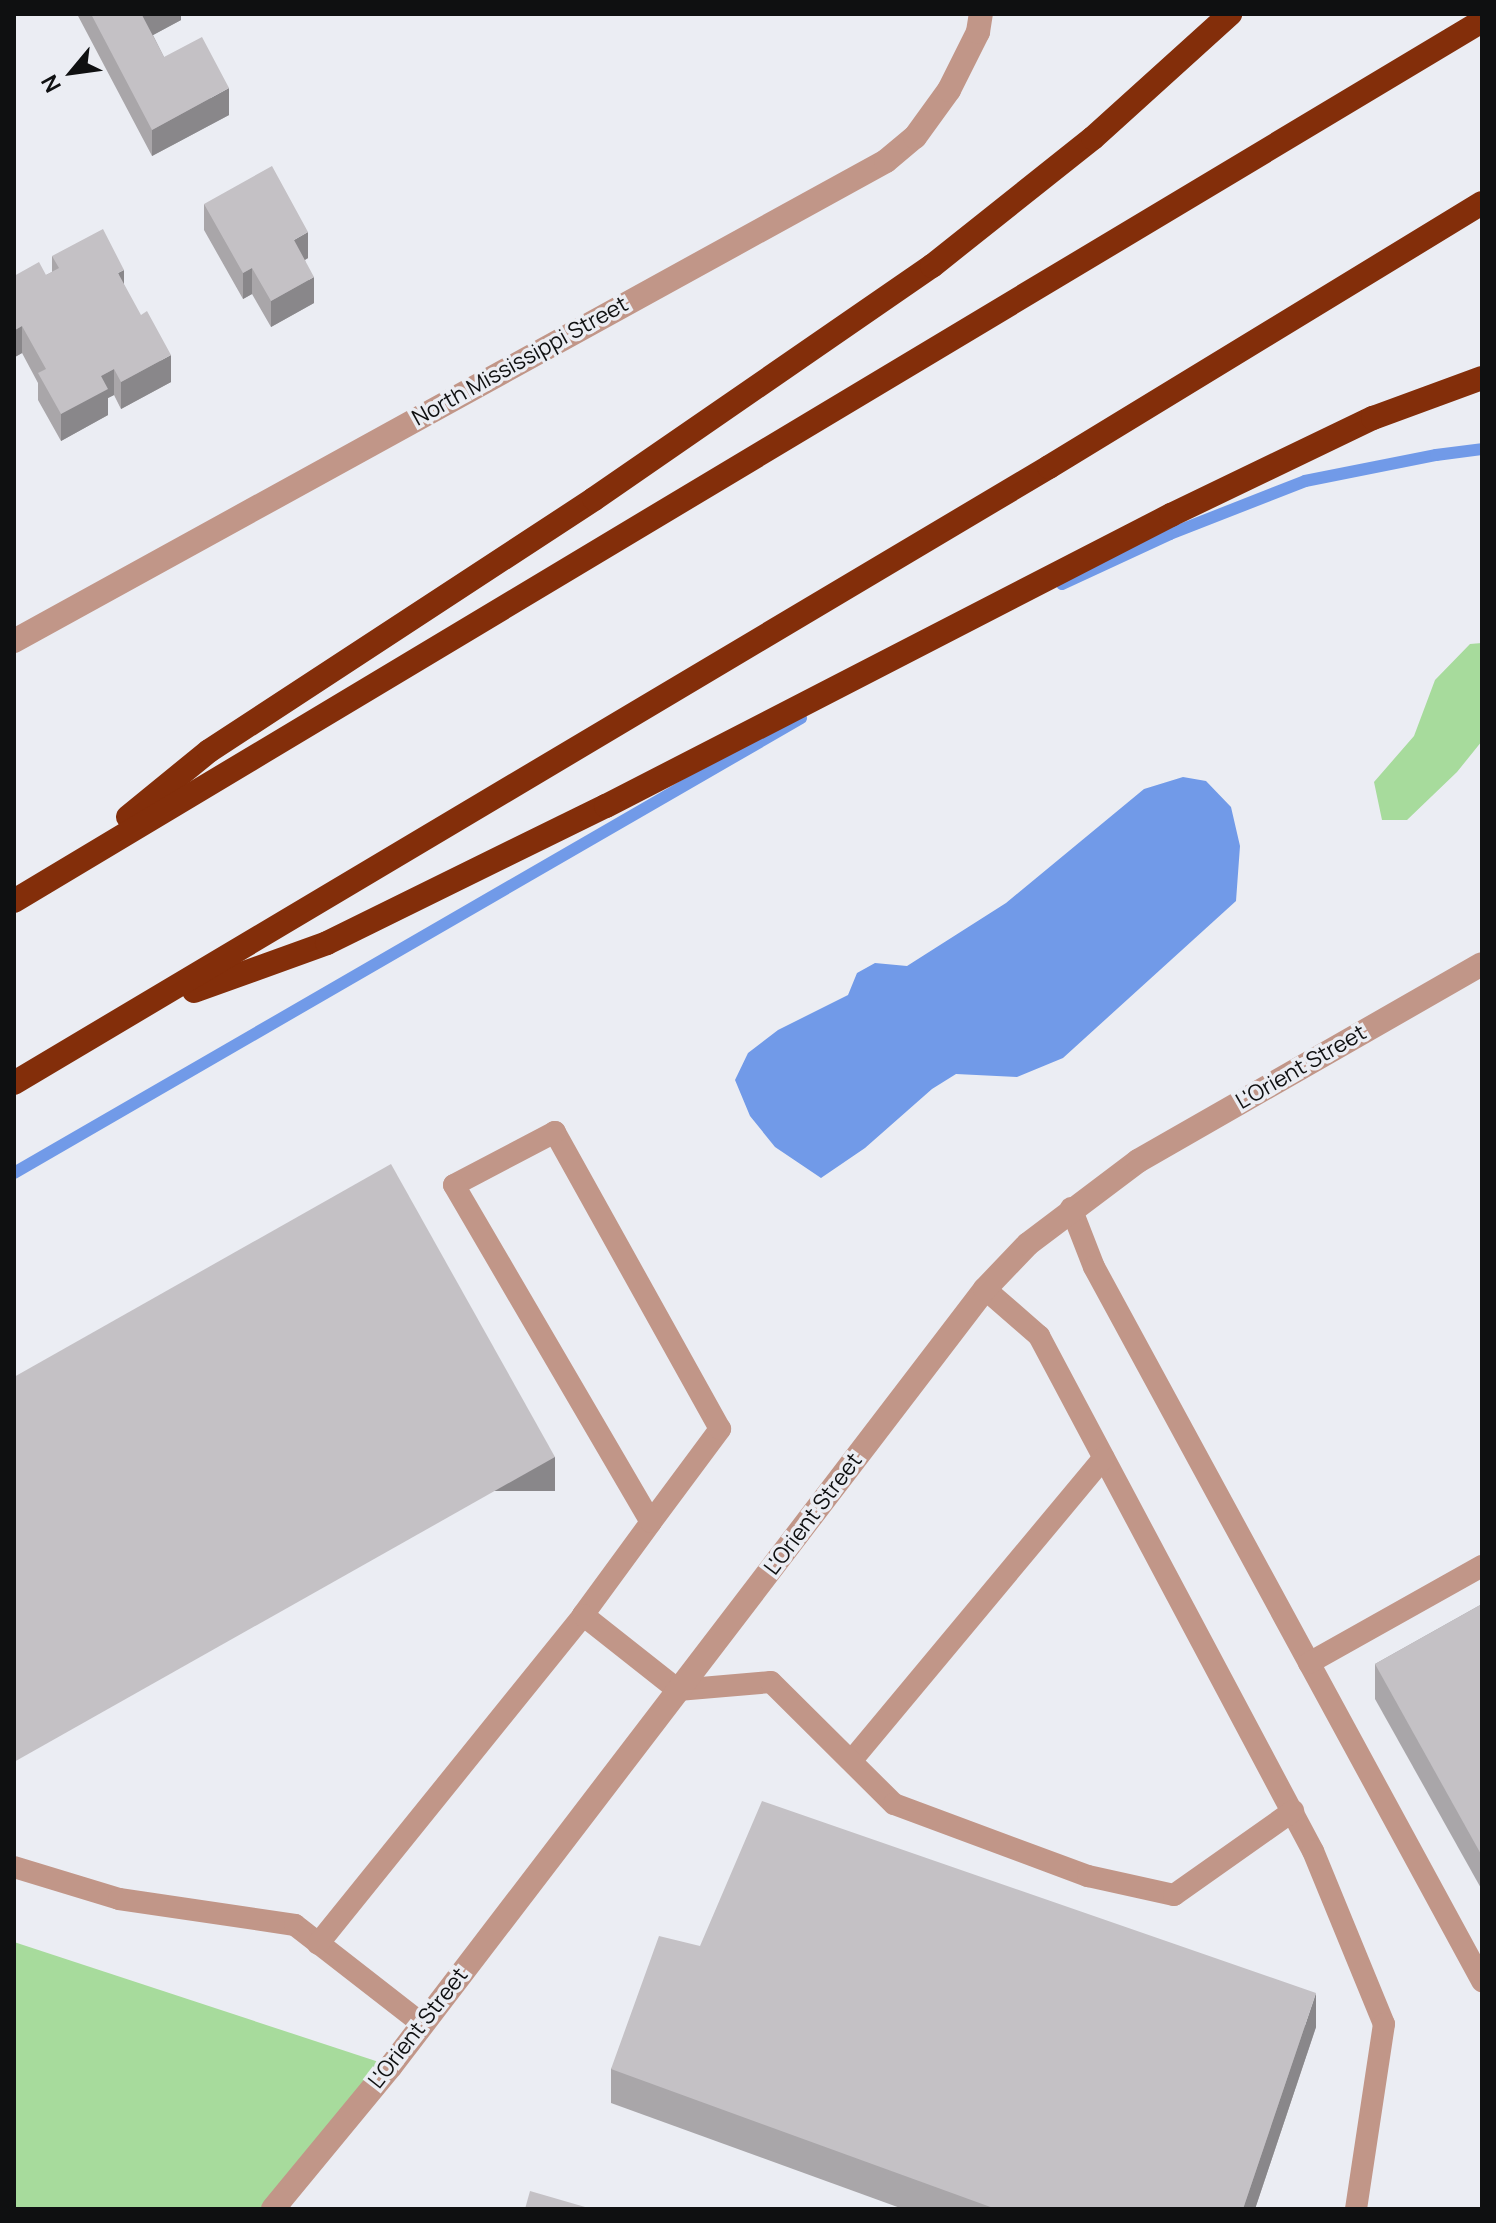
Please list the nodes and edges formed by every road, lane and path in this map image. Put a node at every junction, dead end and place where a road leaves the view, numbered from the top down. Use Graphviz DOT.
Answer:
graph roads {
  1 [pos="1230,14"];
  2 [pos="1482,21"];
  3 [pos="979,23"];
  4 [pos="1482,203"];
  5 [pos="1482,378"];
  6 [pos="14,641"];
  7 [pos="60,872"];
  8 [pos="14,901"];
  9 [pos="1482,964"];
  10 [pos="143,1009"];
  11 [pos="14,1083"];
  12 [pos="1071,1208"];
  13 [pos="985,1289"];
  14 [pos="1104,1458"];
  15 [pos="651,1522"];
  16 [pos="1482,1566"];
  17 [pos="583,1615"];
  18 [pos="1309,1663"];
  19 [pos="678,1690"];
  20 [pos="852,1760"];
  21 [pos="1293,1811"];
  22 [pos="14,1867"];
  23 [pos="318,1944"];
  24 [pos="1482,1981"];
  25 [pos="422,2024"];
  26 [pos="273,2209"];
  27 [pos="1356,2209"];
  1 -- 7 [label="highway"];
  2 -- 7 [label="highway"];
  3 -- 6 [label="street, North Mississippi Street"];
  4 -- 10 [label="highway"];
  5 -- 10 [label="highway"];
  7 -- 8 [label="highway"];
  9 -- 12 [label="street, L'Orient Street"];
  10 -- 11 [label="highway"];
  12 -- 13 [label="street, L'Orient Street"];
  12 -- 18 [label="lane"];
  13 -- 14 [label="lane"];
  13 -- 19 [label="street, L'Orient Street"];
  14 -- 20 [label="lane"];
  14 -- 21 [label="lane"];
  15 -- 15 [label="lane"];
  15 -- 17 [label="lane"];
  16 -- 18 [label="lane"];
  17 -- 19 [label="lane"];
  17 -- 23 [label="lane"];
  18 -- 24 [label="lane"];
  19 -- 20 [label="lane"];
  19 -- 25 [label="street, L'Orient Street"];
  20 -- 21 [label="lane"];
  21 -- 27 [label="lane"];
  22 -- 23 [label="lane"];
  23 -- 25 [label="lane"];
  25 -- 26 [label="street, L'Orient Street"];
}
